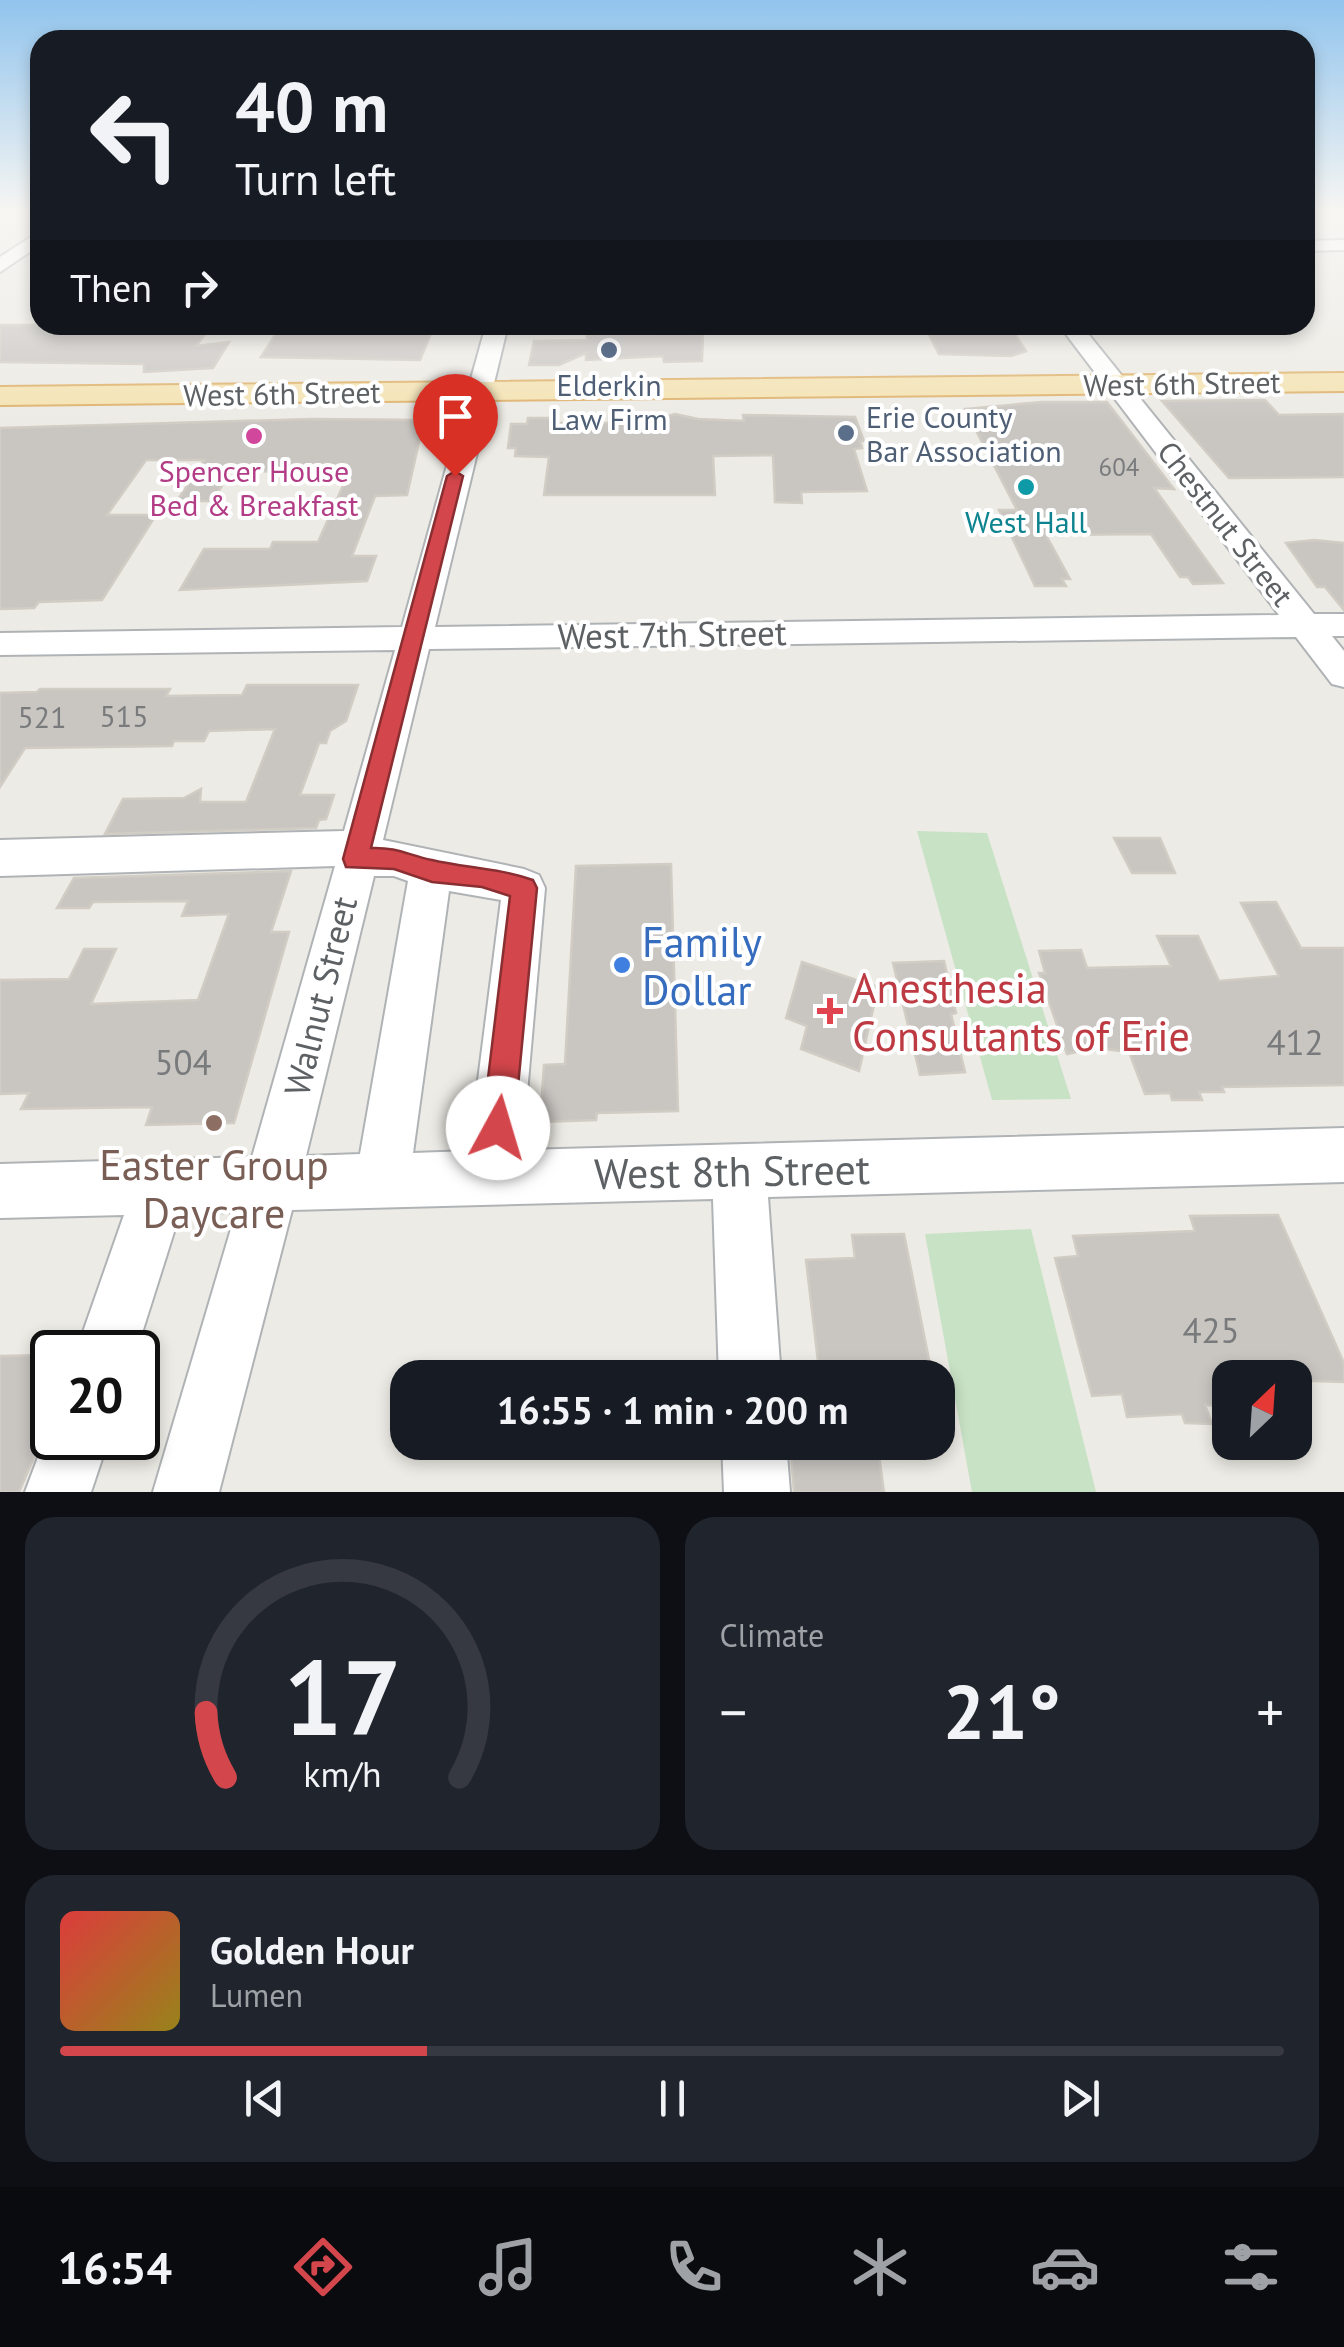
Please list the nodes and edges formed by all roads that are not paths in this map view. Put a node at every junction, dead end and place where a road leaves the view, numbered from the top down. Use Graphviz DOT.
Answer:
graph roads {
  1 [pos="494,335"];
  2 [pos="1078,335"];
  3 [pos="1344,382"];
  4 [pos="1116,384"];
  5 [pos="477,391"];
  6 [pos="0,396"];
  7 [pos="1344,625"];
  8 [pos="1306,626"];
  9 [pos="413,638"];
  10 [pos="0,644"];
  11 [pos="1344,675"];
  12 [pos="357,853"];
  13 [pos="0,858"];
  14 [pos="432,871"];
  15 [pos="1344,1155"];
  16 [pos="739,1171"];
  17 [pos="493,1176"];
  18 [pos="382,1182"];
  19 [pos="270,1184"];
  20 [pos="161,1188"];
  21 [pos="0,1191"];
  22 [pos="113,1330"];
  23 [pos="749,1360"];
  24 [pos="69,1460"];
  25 [pos="755,1460"];
  26 [pos="58,1492"];
  27 [pos="186,1492"];
  28 [pos="757,1492"];
  1 -- 5 [label="street, Walnut Street"];
  2 -- 4 [label="street, Chestnut Street"];
  3 -- 4 [label="main road, West 6th Street"];
  4 -- 5 [label="main road, West 6th Street"];
  4 -- 8 [label="street, Chestnut Street"];
  5 -- 6 [label="main road, West 6th Street"];
  5 -- 9 [label="street, Walnut Street"];
  7 -- 8 [label="street, West 7th Street"];
  8 -- 9 [label="street, West 7th Street"];
  8 -- 11 [label="street, Chestnut Street"];
  9 -- 10 [label="street, West 7th Street"];
  9 -- 12 [label="street, Walnut Street"];
  12 -- 13 [label="street"];
  12 -- 14 [label="street"];
  12 -- 19 [label="street, Walnut Street"];
  14 -- 17 [label="street"];
  14 -- 18 [label="street"];
  15 -- 16 [label="street, West 8th Street"];
  16 -- 17 [label="street, West 8th Street"];
  16 -- 23 [label="street"];
  17 -- 18 [label="street, West 8th Street"];
  18 -- 19 [label="street, West 8th Street"];
  19 -- 20 [label="street, West 8th Street"];
  19 -- 27 [label="street, Walnut Street"];
  20 -- 21 [label="street, West 8th Street"];
  20 -- 22 [label="street"];
  24 -- 26 [label="street"];
  25 -- 28 [label="street"];
}
